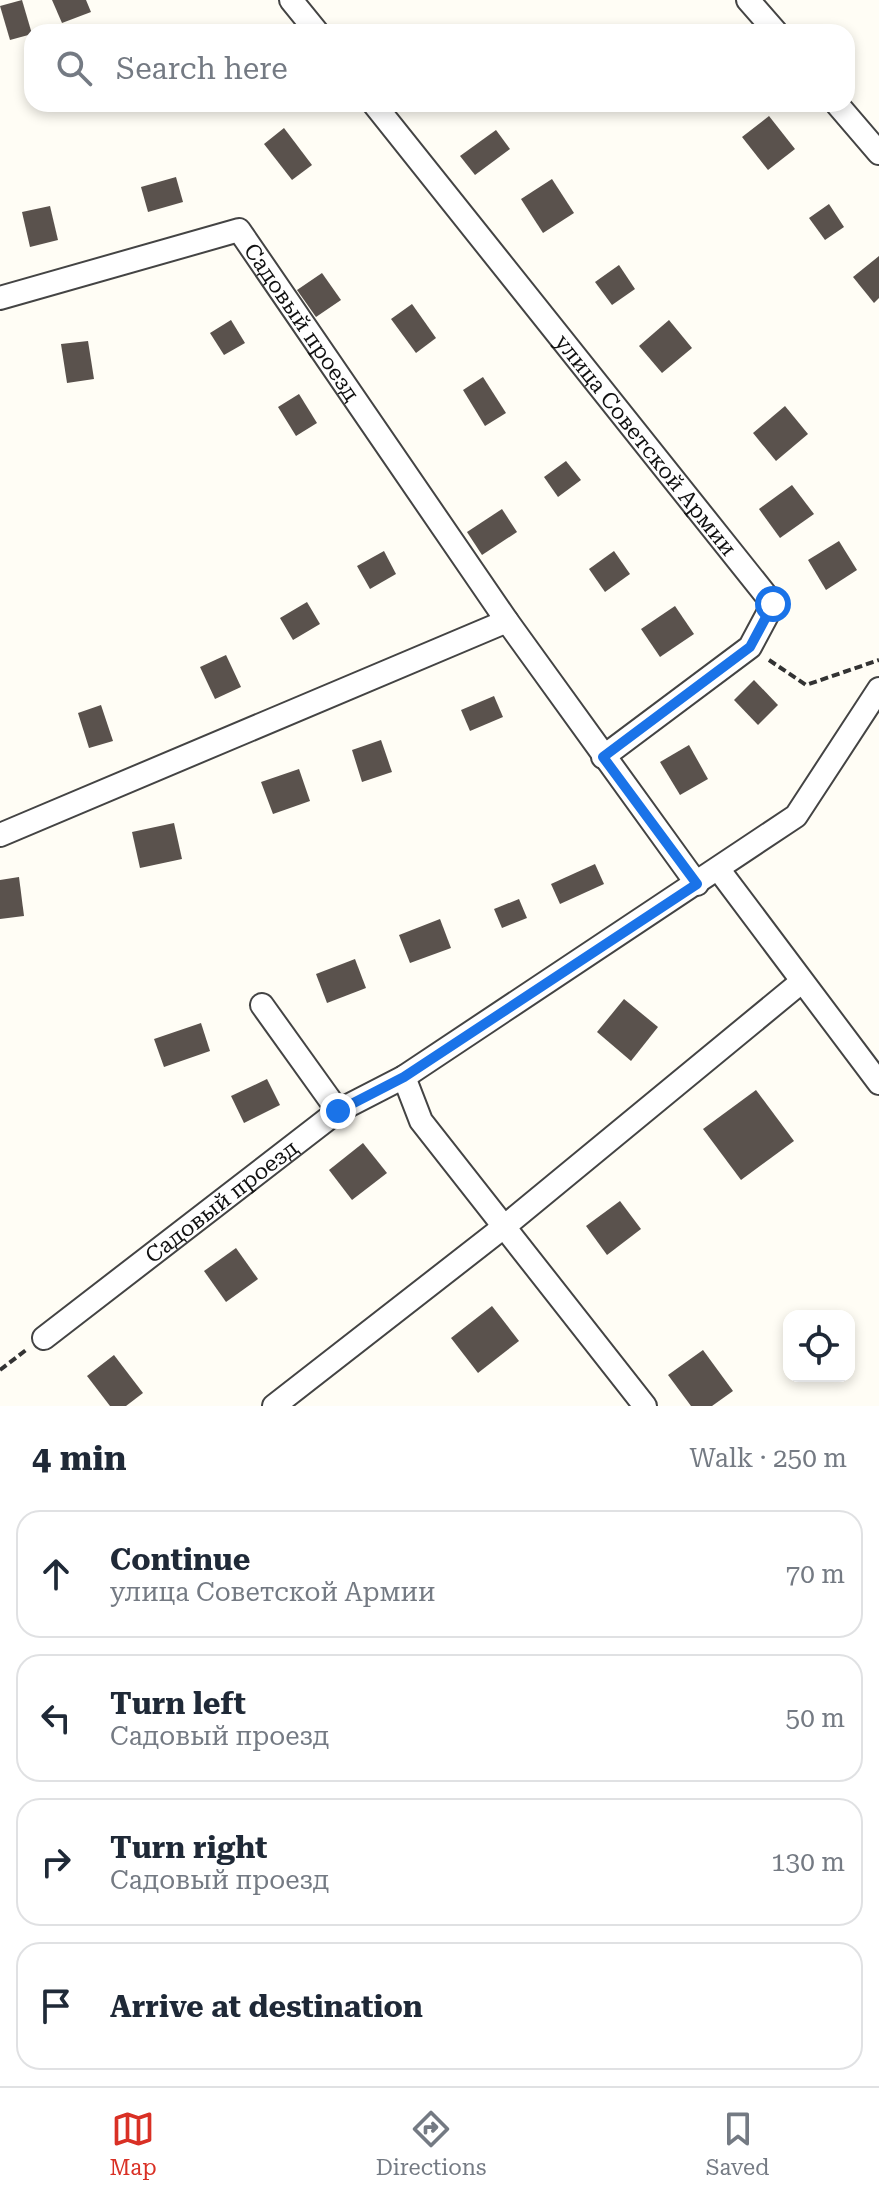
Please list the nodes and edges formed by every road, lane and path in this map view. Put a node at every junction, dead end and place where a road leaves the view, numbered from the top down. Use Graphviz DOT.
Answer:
graph roads {
  1 [pos="291,0"];
  2 [pos="748,0"];
  3 [pos="310,24"];
  4 [pos="769,24"];
  5 [pos="380,112"];
  6 [pos="844,112"];
  7 [pos="879,153"];
  8 [pos="0,298"];
  9 [pos="507,621"];
  10 [pos="750,647"];
  11 [pos="879,660"];
  12 [pos="878,693"];
  13 [pos="603,757"];
  14 [pos="0,835"];
  15 [pos="719,870"];
  16 [pos="697,884"];
  17 [pos="800,983"];
  18 [pos="262,1005"];
  19 [pos="404,1077"];
  20 [pos="879,1083"];
  21 [pos="338,1111"];
  22 [pos="505,1226"];
  23 [pos="44,1338"];
  24 [pos="0,1370"];
  25 [pos="274,1406"];
  26 [pos="645,1406"];
  1 -- 3 [label="lane"];
  2 -- 4 [label="lane"];
  5 -- 10 [label="lane, улица Советской Армии"];
  6 -- 7 [label="lane"];
  8 -- 9 [label="lane, Садовый проезд"];
  9 -- 13 [label="lane, Садовый проезд"];
  9 -- 14 [label="lane"];
  10 -- 11 [label="path"];
  10 -- 13 [label="lane, улица Советской Армии"];
  12 -- 15 [label="lane"];
  13 -- 16 [label="lane, Садовый проезд"];
  15 -- 16 [label="lane"];
  15 -- 17 [label="lane"];
  16 -- 19 [label="lane, Садовый проезд"];
  17 -- 20 [label="lane"];
  17 -- 22 [label="lane"];
  18 -- 21 [label="lane"];
  19 -- 21 [label="lane, Садовый проезд"];
  19 -- 22 [label="lane"];
  21 -- 23 [label="lane, Садовый проезд"];
  22 -- 25 [label="lane"];
  22 -- 26 [label="lane"];
  23 -- 24 [label="path"];
}
